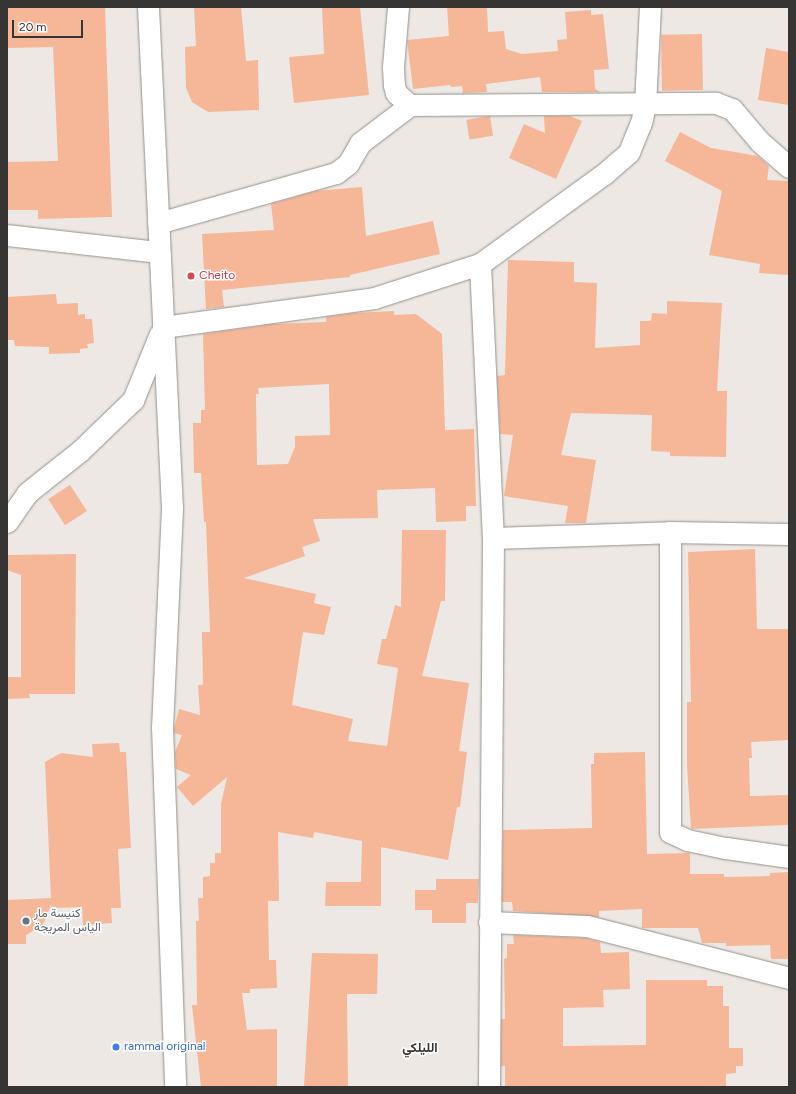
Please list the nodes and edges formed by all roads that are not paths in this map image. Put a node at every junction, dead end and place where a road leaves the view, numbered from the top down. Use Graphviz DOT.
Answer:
graph roads {
  1 [pos="148,7"];
  2 [pos="398,7"];
  3 [pos="650,7"];
  4 [pos="645,104"];
  5 [pos="410,105"];
  6 [pos="789,167"];
  7 [pos="158,223"];
  8 [pos="7,235"];
  9 [pos="158,252"];
  10 [pos="480,264"];
  11 [pos="163,327"];
  12 [pos="7,522"];
  13 [pos="670,532"];
  14 [pos="789,534"];
  15 [pos="493,538"];
  16 [pos="789,857"];
  17 [pos="489,922"];
  18 [pos="789,978"];
  19 [pos="175,1087"];
  20 [pos="489,1087"];
  1 -- 7 [label="street"];
  2 -- 5 [label="street"];
  3 -- 4 [label="street"];
  4 -- 5 [label="street"];
  4 -- 6 [label="street"];
  4 -- 10 [label="street"];
  5 -- 7 [label="street"];
  7 -- 9 [label="street"];
  8 -- 9 [label="street"];
  9 -- 11 [label="street"];
  10 -- 11 [label="street"];
  10 -- 15 [label="street"];
  11 -- 12 [label="street"];
  11 -- 19 [label="street"];
  13 -- 14 [label="street"];
  13 -- 15 [label="street"];
  13 -- 16 [label="street"];
  15 -- 17 [label="street"];
  17 -- 18 [label="street"];
  17 -- 20 [label="street"];
}
